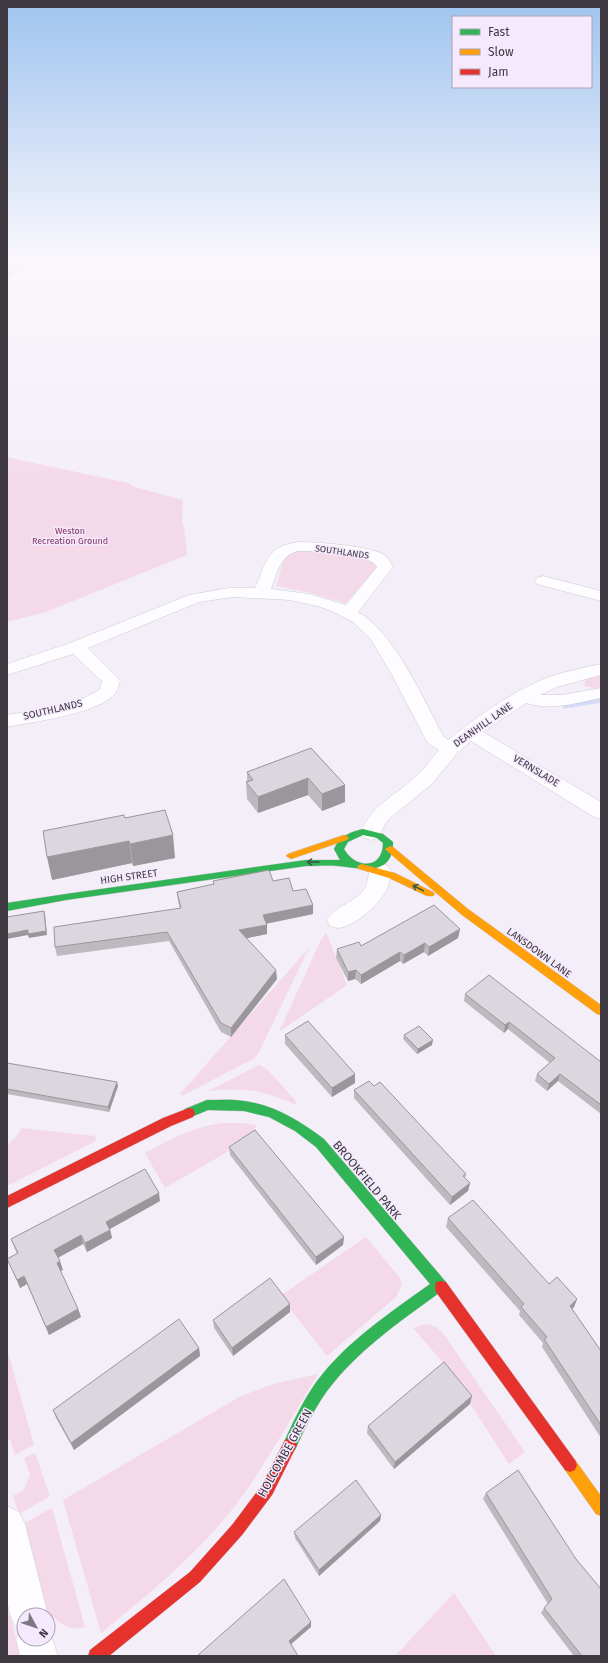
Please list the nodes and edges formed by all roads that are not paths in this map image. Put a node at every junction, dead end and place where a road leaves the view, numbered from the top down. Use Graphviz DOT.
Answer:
graph roads {
  1 [pos="549,586"];
  2 [pos="261,592"];
  3 [pos="601,596"];
  4 [pos="348,613"];
  5 [pos="76,647"];
  6 [pos="601,669"];
  7 [pos="7,670"];
  8 [pos="601,693"];
  9 [pos="524,696"];
  10 [pos="7,721"];
  11 [pos="470,732"];
  12 [pos="451,748"];
  13 [pos="601,812"];
  14 [pos="371,833"];
  15 [pos="344,838"];
  16 [pos="390,849"];
  17 [pos="352,864"];
  18 [pos="371,869"];
  19 [pos="255,871"];
  20 [pos="7,907"];
  21 [pos="465,912"];
  22 [pos="338,920"];
  23 [pos="601,1011"];
  24 [pos="7,1202"];
  25 [pos="439,1284"];
  26 [pos="601,1509"];
  27 [pos="8,1537"];
  28 [pos="27,1607"];
  29 [pos="96,1656"];
  1 -- 3 [label="street"];
  2 -- 4 [label="street"];
  2 -- 4 [label="street, SOUTHLANDS"];
  2 -- 5 [label="street"];
  4 -- 12 [label="street"];
  5 -- 7 [label="street"];
  5 -- 10 [label="street, SOUTHLANDS"];
  6 -- 9 [label="street, DEANHILL LANE"];
  8 -- 9 [label="street"];
  9 -- 11 [label="street, DEANHILL LANE"];
  11 -- 12 [label="street, DEANHILL LANE"];
  11 -- 13 [label="street, VERNSLADE"];
  12 -- 14 [label="street, DEANHILL LANE"];
  14 -- 15 [label="street"];
  14 -- 16 [label="street"];
  15 -- 17 [label="street"];
  15 -- 19 [label="street, HIGH STREET"];
  16 -- 18 [label="street"];
  16 -- 21 [label="street, LANSDOWN LANE"];
  17 -- 18 [label="street"];
  17 -- 19 [label="street, HIGH STREET, one-way"];
  21 -- 18 [label="street, LANSDOWN LANE, one-way"];
  18 -- 22 [label="street"];
  19 -- 20 [label="street, HIGH STREET"];
  21 -- 23 [label="street, LANSDOWN LANE"];
  24 -- 25 [label="street, BROOKFIELD PARK"];
  25 -- 26 [label="street, BROOKFIELD PARK"];
  25 -- 29 [label="street, HOLCOMBE GREEN"];
  27 -- 28 [label="street"];
}
